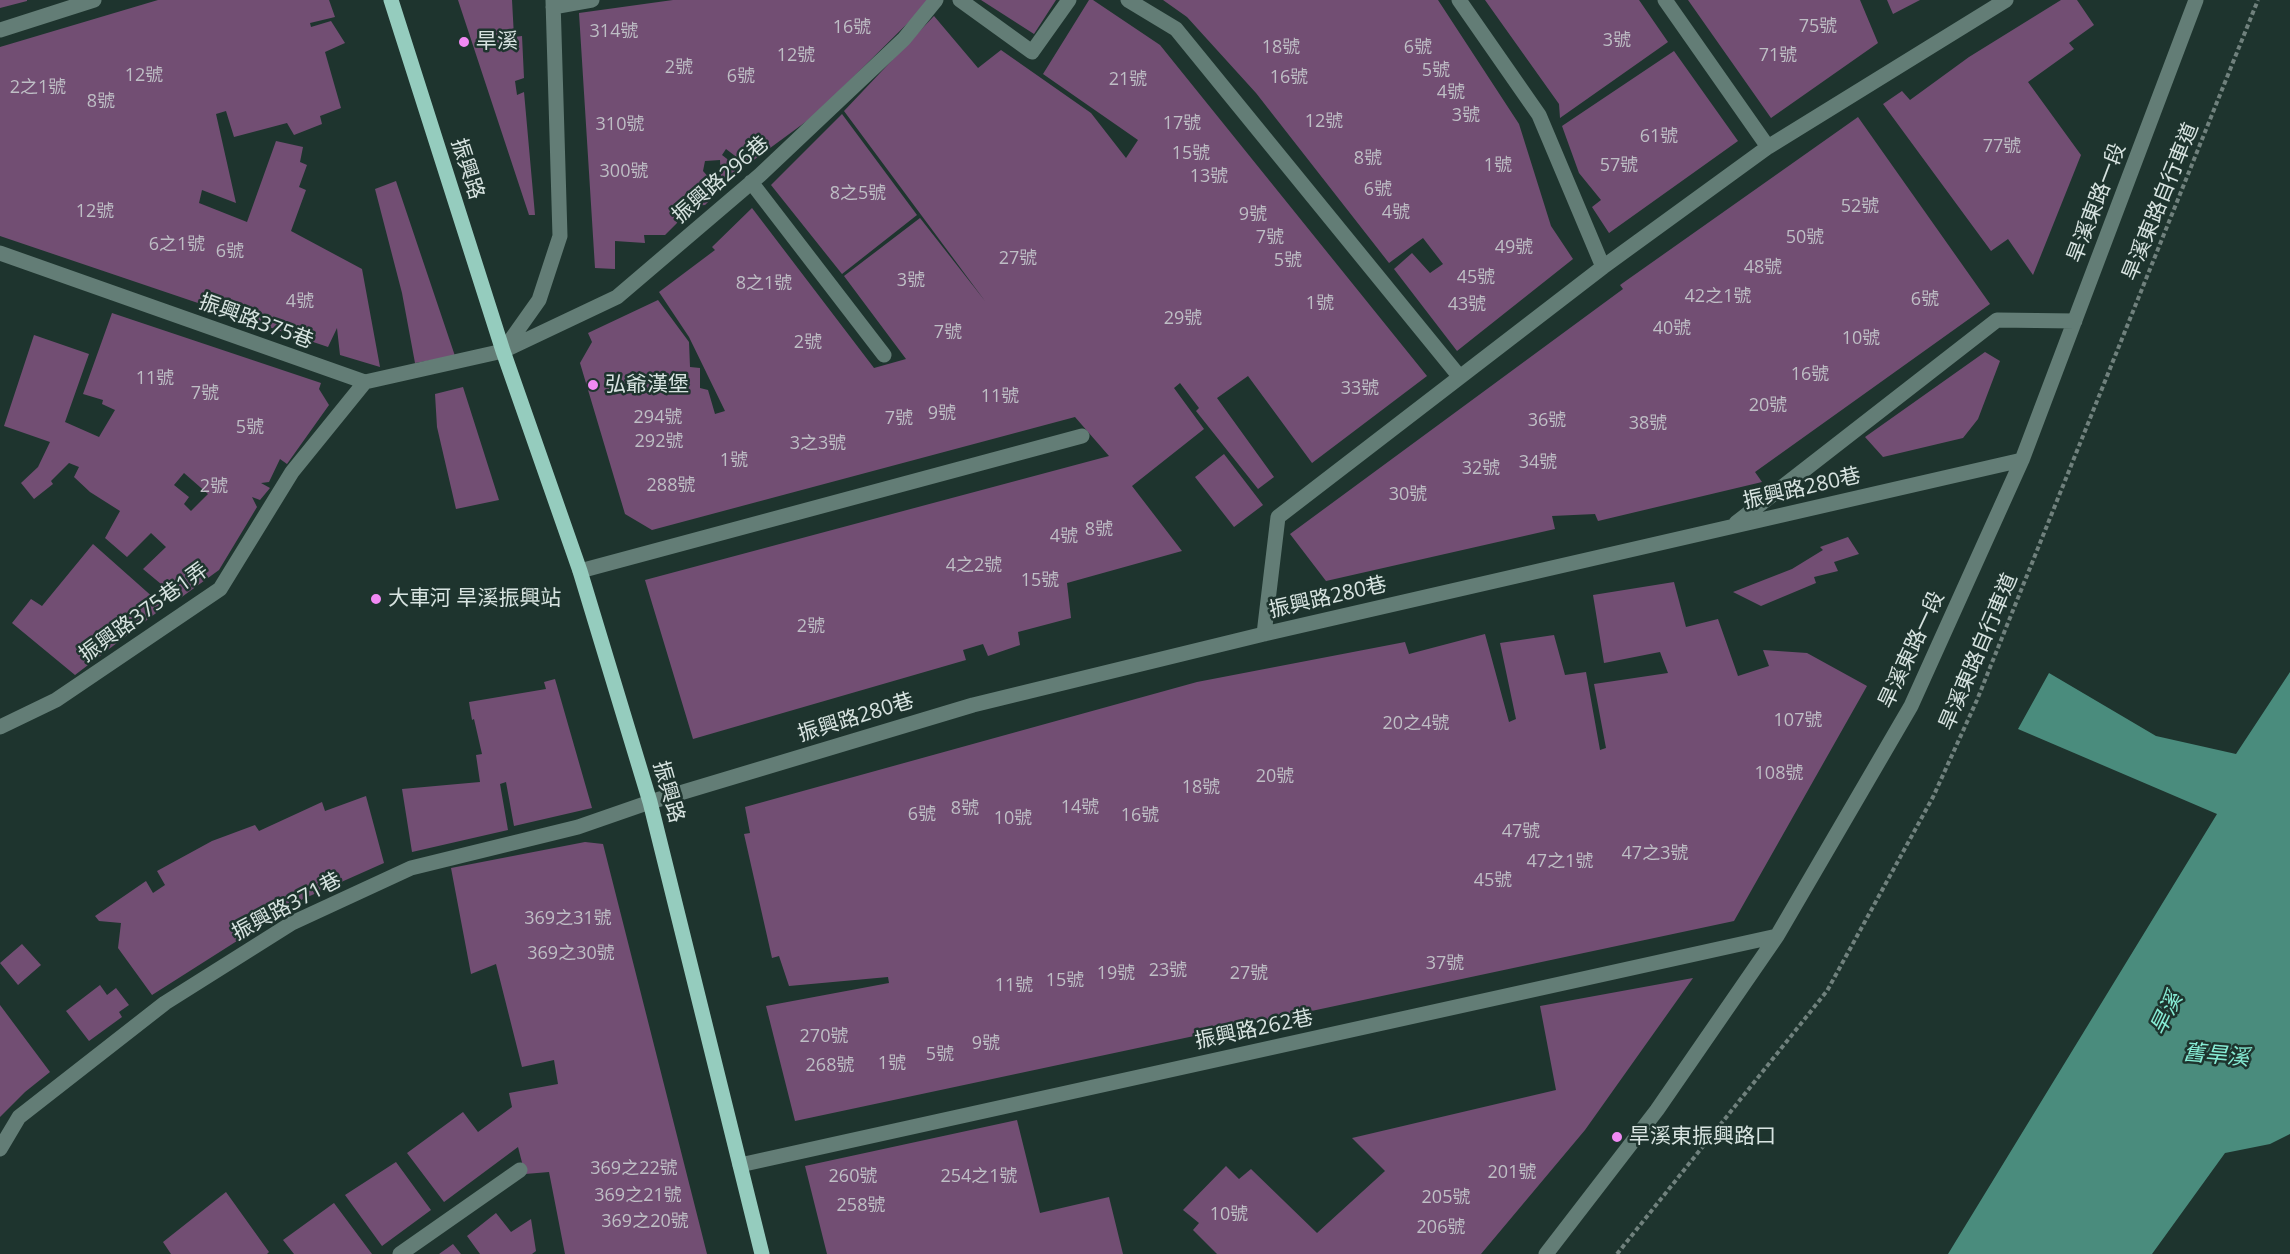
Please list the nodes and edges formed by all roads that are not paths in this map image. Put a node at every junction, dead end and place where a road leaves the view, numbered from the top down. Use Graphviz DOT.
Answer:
graph roads {
  1 [pos="94,0"];
  2 [pos="391,0"];
  3 [pos="592,0"];
  4 [pos="936,0"];
  5 [pos="960,0"];
  6 [pos="1069,0"];
  7 [pos="1128,0"];
  8 [pos="1459,0"];
  9 [pos="1665,0"];
  10 [pos="2006,0"];
  11 [pos="2196,0"];
  12 [pos="553,3"];
  13 [pos="0,30"];
  14 [pos="1768,147"];
  15 [pos="751,183"];
  16 [pos="0,253"];
  17 [pos="1603,267"];
  18 [pos="2075,321"];
  19 [pos="503,351"];
  20 [pos="884,355"];
  21 [pos="1459,376"];
  22 [pos="365,382"];
  23 [pos="1082,436"];
  24 [pos="2022,460"];
  25 [pos="1731,527"];
  26 [pos="580,571"];
  27 [pos="1264,634"];
  28 [pos="0,727"];
  29 [pos="650,801"];
  30 [pos="1777,936"];
  31 [pos="0,1149"];
  32 [pos="740,1166"];
  33 [pos="520,1170"];
  34 [pos="400,1254"];
  35 [pos="762,1254"];
  36 [pos="1546,1254"];
  1 -- 13 [label="street"];
  2 -- 19 [label="main road, 振興路"];
  3 -- 12 [label="street"];
  4 -- 15 [label="street, 振興路296巷"];
  5 -- 6 [label="street"];
  7 -- 21 [label="street"];
  8 -- 17 [label="street"];
  9 -- 14 [label="street"];
  10 -- 14 [label="street"];
  11 -- 18 [label="street, 旱溪東路一段"];
  12 -- 19 [label="street"];
  14 -- 17 [label="street"];
  15 -- 19 [label="street, 振興路296巷"];
  15 -- 20 [label="street"];
  16 -- 22 [label="street, 振興路375巷"];
  17 -- 21 [label="street"];
  18 -- 24 [label="street, 旱溪東路一段"];
  18 -- 25 [label="street"];
  19 -- 22 [label="street"];
  19 -- 26 [label="main road, 振興路"];
  21 -- 27 [label="street"];
  22 -- 28 [label="street, 振興路375巷1弄"];
  23 -- 26 [label="street"];
  24 -- 25 [label="street, 振興路280巷"];
  24 -- 30 [label="street, 旱溪東路一段"];
  25 -- 27 [label="street, 振興路280巷"];
  26 -- 29 [label="main road, 振興路"];
  27 -- 29 [label="street, 振興路280巷"];
  29 -- 31 [label="street, 振興路371巷"];
  29 -- 32 [label="main road, 振興路"];
  30 -- 32 [label="street, 振興路262巷"];
  30 -- 36 [label="street, 旱溪東路一段"];
  32 -- 35 [label="main road, 振興路"];
  33 -- 34 [label="street"];
}
